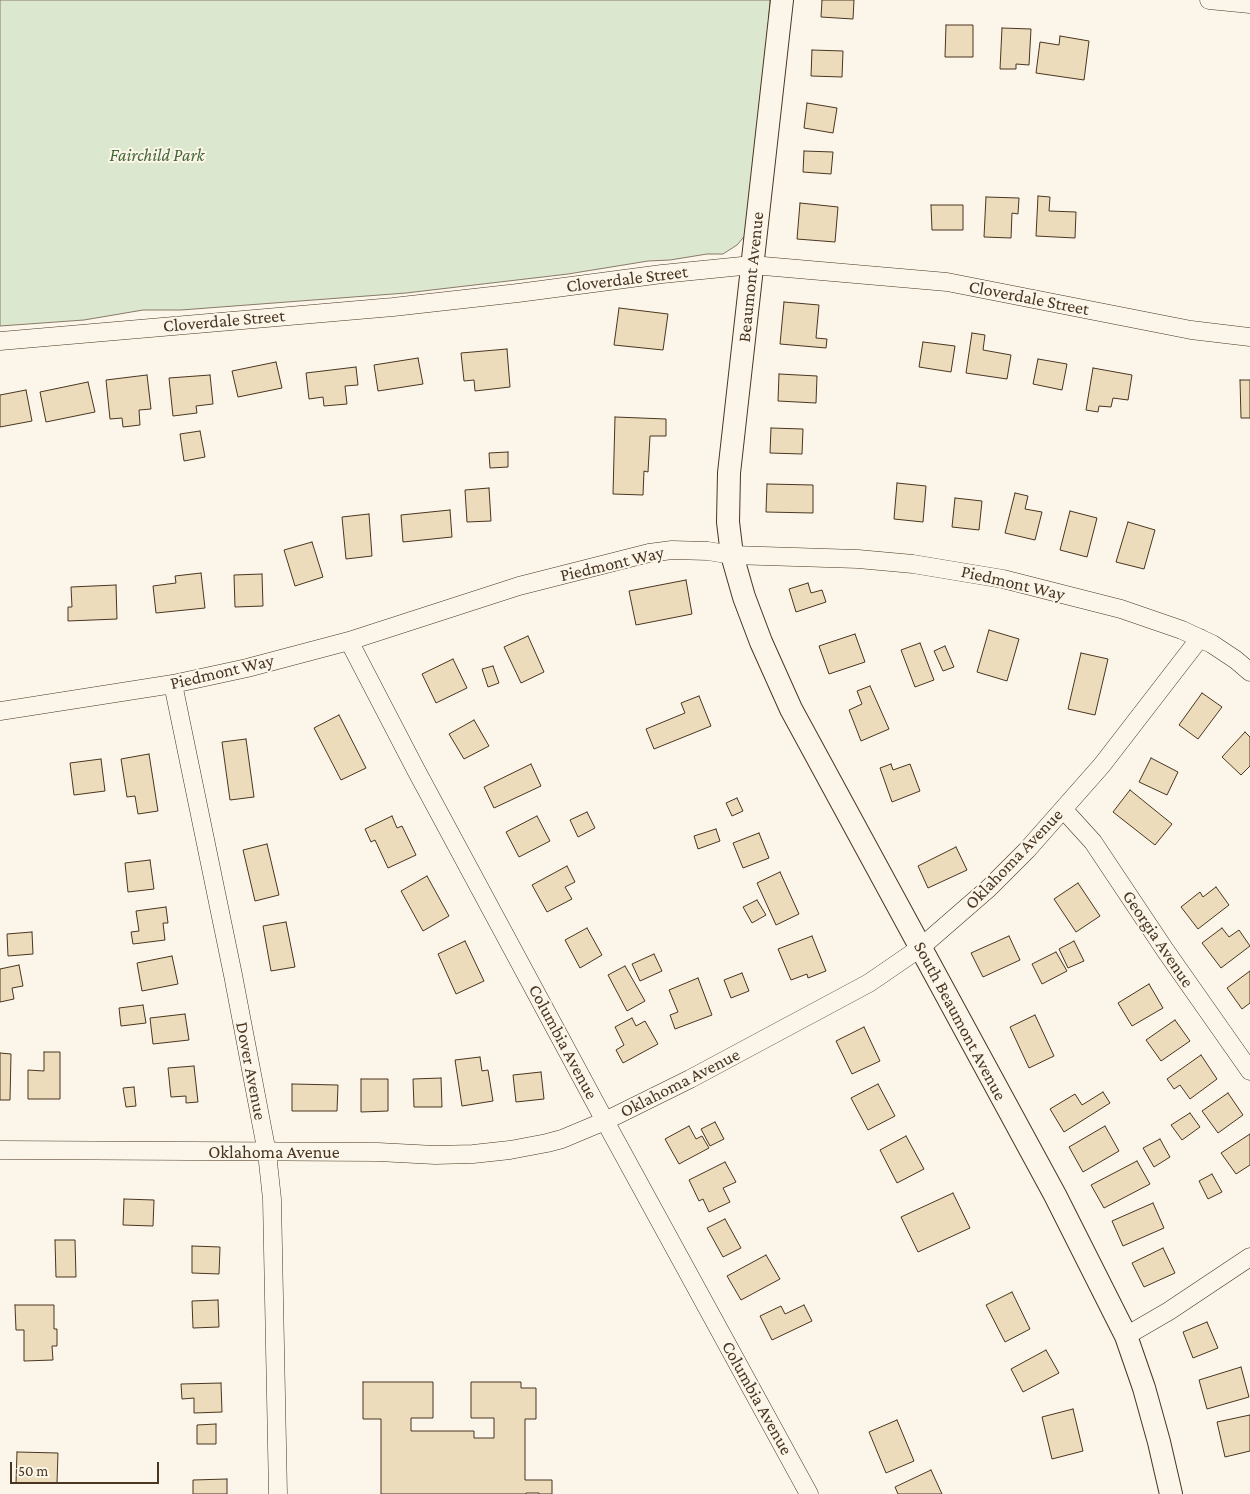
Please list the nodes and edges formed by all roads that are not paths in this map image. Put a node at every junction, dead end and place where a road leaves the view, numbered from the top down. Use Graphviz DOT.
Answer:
graph roads {
  1 [pos="782,0"];
  2 [pos="1209,0"];
  3 [pos="1250,4"];
  4 [pos="752,264"];
  5 [pos="1250,337"];
  6 [pos="0,341"];
  7 [pos="732,555"];
  8 [pos="1200,638"];
  9 [pos="349,641"];
  10 [pos="1250,672"];
  11 [pos="173,684"];
  12 [pos="0,711"];
  13 [pos="1063,809"];
  14 [pos="920,948"];
  15 [pos="1250,1070"];
  16 [pos="605,1120"];
  17 [pos="0,1150"];
  18 [pos="267,1153"];
  19 [pos="1250,1257"];
  20 [pos="1126,1336"];
  21 [pos="278,1494"];
  22 [pos="809,1494"];
  23 [pos="1171,1494"];
  1 -- 4 [label="street, Beaumont Avenue"];
  2 -- 3 [label="street"];
  4 -- 5 [label="street, Cloverdale Street"];
  4 -- 6 [label="street, Cloverdale Street"];
  4 -- 7 [label="street, Beaumont Avenue"];
  7 -- 8 [label="street, Piedmont Way"];
  7 -- 9 [label="street, Piedmont Way"];
  7 -- 14 [label="street, South Beaumont Avenue"];
  8 -- 10 [label="street, Piedmont Way"];
  8 -- 13 [label="street, Oklahoma Avenue"];
  9 -- 11 [label="street, Piedmont Way"];
  9 -- 16 [label="street, Columbia Avenue"];
  11 -- 12 [label="street, Piedmont Way"];
  11 -- 18 [label="street, Dover Avenue"];
  13 -- 14 [label="street, Oklahoma Avenue"];
  13 -- 15 [label="street, Georgia Avenue"];
  14 -- 16 [label="street, Oklahoma Avenue"];
  14 -- 20 [label="street, South Beaumont Avenue"];
  16 -- 18 [label="street, Oklahoma Avenue"];
  16 -- 22 [label="street, Columbia Avenue"];
  17 -- 18 [label="street, Oklahoma Avenue"];
  18 -- 21 [label="street, Dover Avenue"];
  19 -- 20 [label="street"];
  20 -- 23 [label="street, South Beaumont Avenue"];
}
